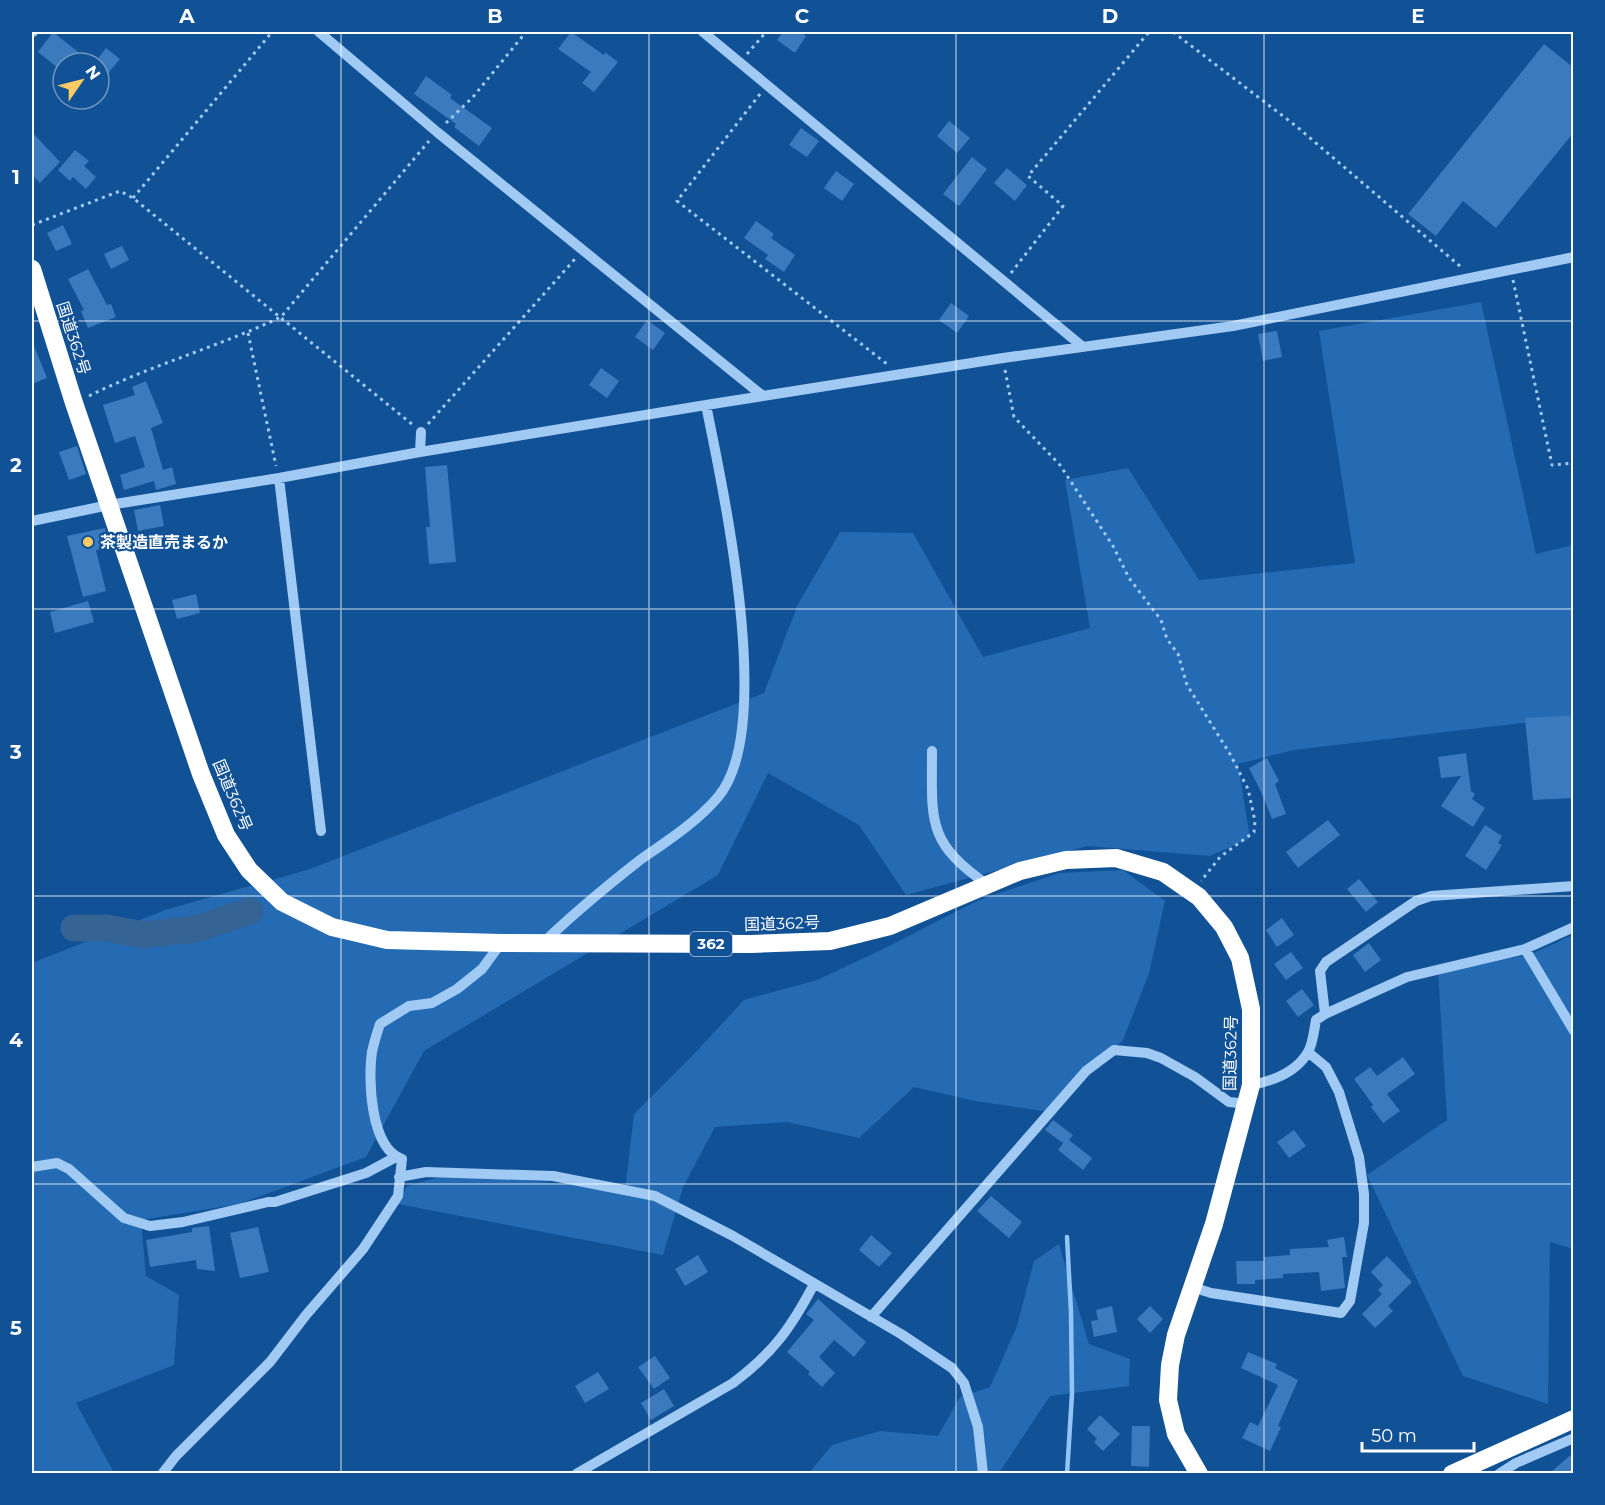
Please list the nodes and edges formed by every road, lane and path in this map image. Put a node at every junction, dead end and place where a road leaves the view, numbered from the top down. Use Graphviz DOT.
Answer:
graph roads {
  1 [pos="272,32"];
  2 [pos="319,32"];
  3 [pos="526,32"];
  4 [pos="703,32"];
  5 [pos="766,32"];
  6 [pos="1149,32"];
  7 [pos="1173,32"];
  8 [pos="740,63"];
  9 [pos="767,85"];
  10 [pos="437,132"];
  11 [pos="133,198"];
  12 [pos="32,225"];
  13 [pos="582,251"];
  14 [pos="1574,256"];
  15 [pos="32,269"];
  16 [pos="1511,269"];
  17 [pos="1471,276"];
  18 [pos="1004,282"];
  19 [pos="280,317"];
  20 [pos="248,333"];
  21 [pos="1083,347"];
  22 [pos="1003,358"];
  23 [pos="900,374"];
  24 [pos="763,396"];
  25 [pos="74,403"];
  26 [pos="706,405"];
  27 [pos="421,432"];
  28 [pos="420,452"];
  29 [pos="1574,463"];
  30 [pos="279,478"];
  31 [pos="109,505"];
  32 [pos="32,521"];
  33 [pos="932,751"];
  34 [pos="321,831"];
  35 [pos="988,885"];
  36 [pos="1574,885"];
  37 [pos="1192,892"];
  38 [pos="1574,927"];
  39 [pos="501,943"];
  40 [pos="543,943"];
  41 [pos="1526,949"];
  42 [pos="1325,1014"];
  43 [pos="1574,1031"];
  44 [pos="1308,1052"];
  45 [pos="1251,1085"];
  46 [pos="1248,1104"];
  47 [pos="396,1157"];
  48 [pos="32,1167"];
  49 [pos="399,1177"];
  50 [pos="814,1284"];
  51 [pos="1192,1287"];
  52 [pos="871,1317"];
  53 [pos="1574,1419"];
  54 [pos="1574,1438"];
  55 [pos="162,1473"];
  56 [pos="576,1473"];
  57 [pos="983,1473"];
  58 [pos="1199,1473"];
  59 [pos="1452,1473"];
  60 [pos="1499,1473"];
  1 -- 11 [label="path"];
  2 -- 10 [label="street"];
  3 -- 10 [label="path"];
  4 -- 8 [label="street"];
  5 -- 8 [label="path"];
  6 -- 18 [label="path"];
  7 -- 17 [label="path"];
  8 -- 9 [label="street"];
  9 -- 18 [label="street"];
  9 -- 23 [label="path"];
  10 -- 13 [label="street"];
  10 -- 19 [label="path"];
  11 -- 12 [label="path"];
  11 -- 19 [label="path"];
  13 -- 24 [label="street"];
  13 -- 27 [label="path"];
  14 -- 16 [label="street"];
  15 -- 25 [label="highway, 国道362号 / 362"];
  16 -- 17 [label="street"];
  16 -- 29 [label="path"];
  17 -- 21 [label="street"];
  18 -- 21 [label="street"];
  19 -- 20 [label="path"];
  19 -- 27 [label="path"];
  20 -- 25 [label="path"];
  20 -- 30 [label="path"];
  21 -- 22 [label="street"];
  22 -- 23 [label="street"];
  22 -- 37 [label="path"];
  23 -- 24 [label="street"];
  24 -- 26 [label="street"];
  25 -- 31 [label="highway, 国道362号 / 362"];
  26 -- 28 [label="street"];
  26 -- 40 [label="street"];
  27 -- 28 [label="street"];
  28 -- 30 [label="street"];
  30 -- 31 [label="street"];
  30 -- 34 [label="street"];
  31 -- 32 [label="street"];
  31 -- 39 [label="highway, 国道362号 / 362"];
  33 -- 35 [label="street"];
  35 -- 37 [label="highway, 国道362号 / 362"];
  35 -- 40 [label="highway, 国道362号 / 362"];
  36 -- 42 [label="street"];
  37 -- 45 [label="highway, 国道362号 / 362"];
  38 -- 41 [label="street"];
  39 -- 40 [label="highway, 国道362号 / 362"];
  39 -- 47 [label="street"];
  41 -- 42 [label="street"];
  41 -- 43 [label="street"];
  42 -- 44 [label="street"];
  44 -- 45 [label="street"];
  44 -- 51 [label="street"];
  45 -- 46 [label="highway, 国道362号 / 362"];
  46 -- 51 [label="highway, 国道362号 / 362"];
  46 -- 52 [label="street"];
  47 -- 48 [label="street"];
  47 -- 49 [label="street"];
  49 -- 50 [label="street"];
  49 -- 55 [label="street"];
  50 -- 52 [label="street"];
  50 -- 56 [label="street"];
  51 -- 58 [label="highway, 国道362号 / 362"];
  52 -- 57 [label="street"];
  53 -- 59 [label="highway"];
  54 -- 60 [label="street"];
}
